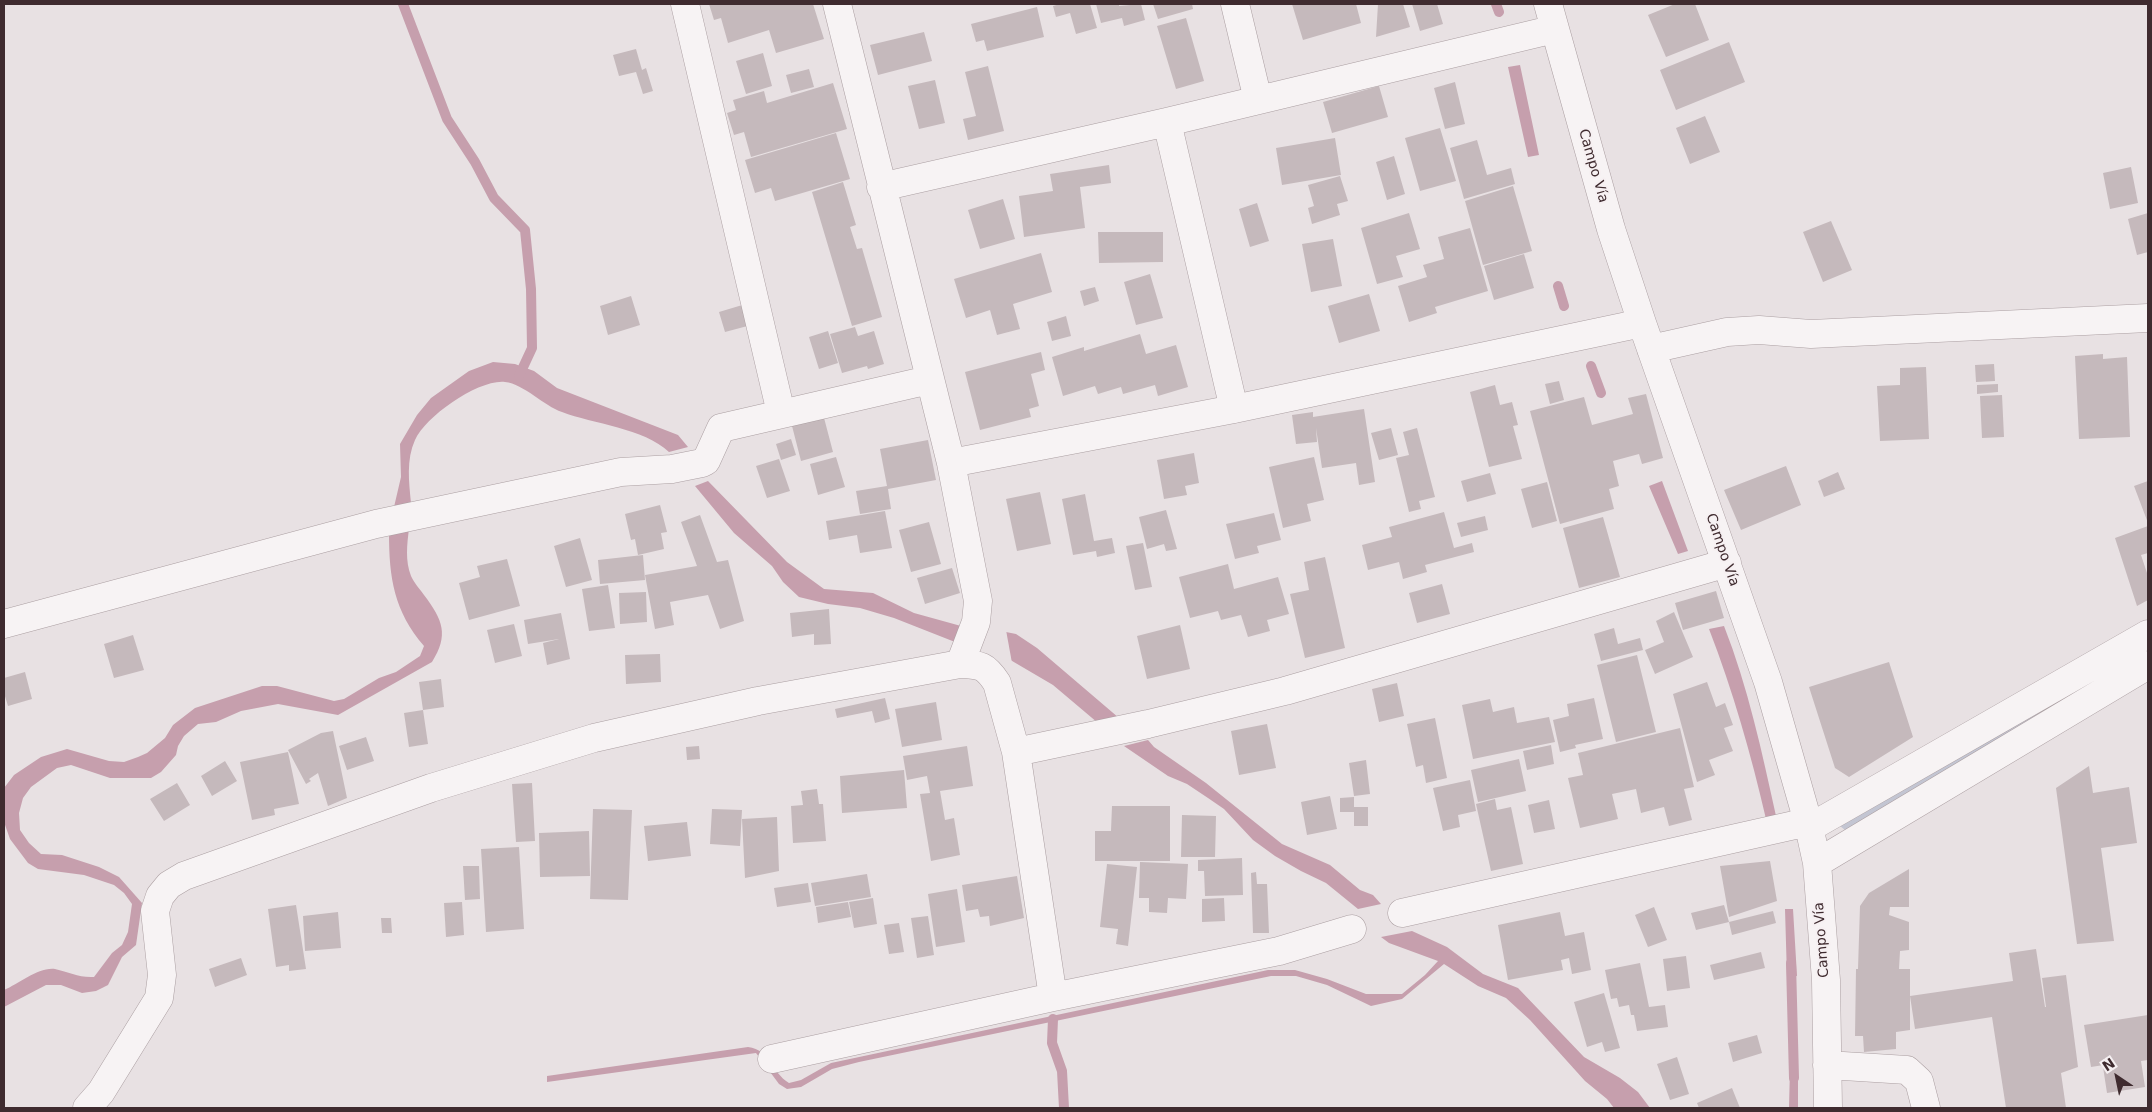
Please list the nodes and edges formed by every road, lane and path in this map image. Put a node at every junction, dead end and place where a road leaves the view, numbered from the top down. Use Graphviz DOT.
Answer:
graph roads {
  1 [pos="685,4"];
  2 [pos="837,4"];
  3 [pos="1235,4"];
  4 [pos="1551,16"];
  5 [pos="1258,100"];
  6 [pos="1166,122"];
  7 [pos="882,186"];
  8 [pos="2148,318"];
  9 [pos="1642,323"];
  10 [pos="1651,349"];
  11 [pos="929,380"];
  12 [pos="1234,409"];
  13 [pos="781,413"];
  14 [pos="951,463"];
  15 [pos="1727,563"];
  16 [pos="4,624"];
  17 [pos="2148,634"];
  18 [pos="962,659"];
  19 [pos="2148,665"];
  20 [pos="1016,752"];
  21 [pos="1808,825"];
  22 [pos="1816,863"];
  23 [pos="1402,913"];
  24 [pos="1352,929"];
  25 [pos="1052,997"];
  26 [pos="772,1059"];
  27 [pos="1827,1065"];
  28 [pos="87,1108"];
  29 [pos="1828,1108"];
  30 [pos="1926,1108"];
  1 -- 13 [label="street"];
  2 -- 7 [label="street"];
  3 -- 5 [label="street"];
  4 -- 5 [label="street"];
  4 -- 9 [label="street, Campo Vía"];
  5 -- 6 [label="street"];
  6 -- 7 [label="street"];
  6 -- 12 [label="street"];
  7 -- 11 [label="street"];
  8 -- 10 [label="street"];
  9 -- 10 [label="street, Campo Vía"];
  9 -- 12 [label="street"];
  10 -- 15 [label="street, Campo Vía"];
  11 -- 13 [label="street"];
  11 -- 14 [label="street"];
  12 -- 14 [label="street"];
  13 -- 16 [label="street"];
  14 -- 18 [label="street"];
  15 -- 20 [label="street"];
  15 -- 21 [label="street, Campo Vía"];
  17 -- 21 [label="street"];
  18 -- 20 [label="street"];
  18 -- 28 [label="street"];
  19 -- 22 [label="street"];
  20 -- 25 [label="street"];
  21 -- 22 [label="street, Campo Vía"];
  21 -- 23 [label="street"];
  22 -- 27 [label="street, Campo Vía"];
  24 -- 25 [label="street"];
  25 -- 26 [label="street"];
  27 -- 29 [label="street, Campo Vía"];
  27 -- 30 [label="street"];
}
